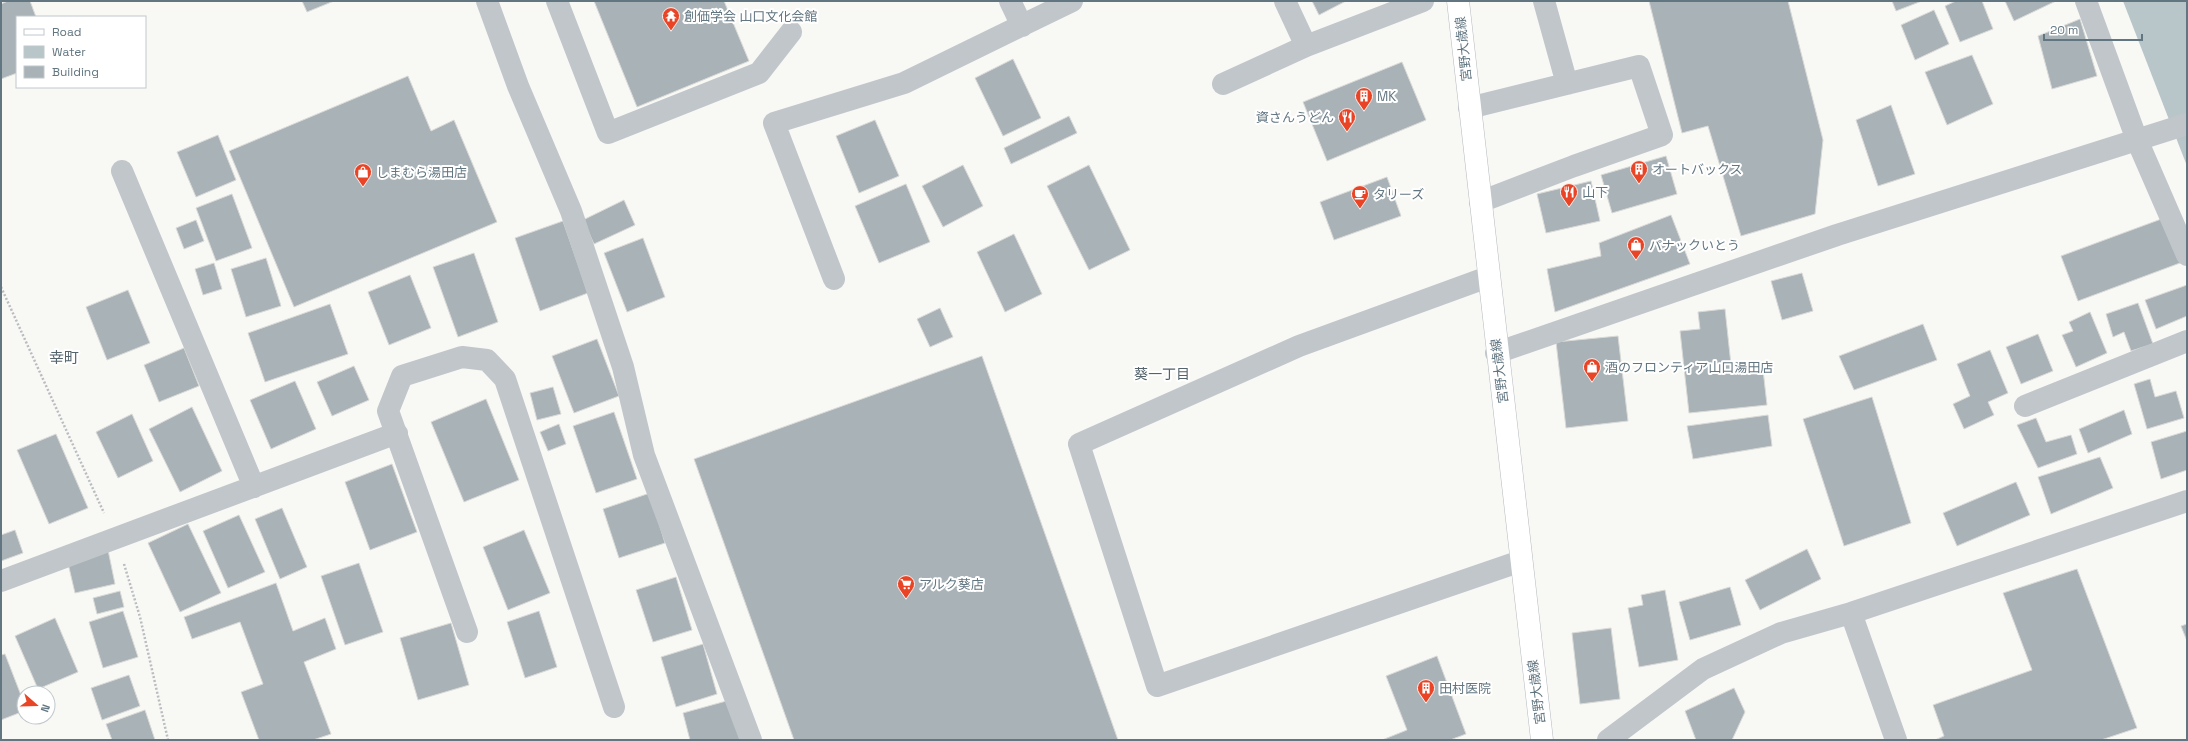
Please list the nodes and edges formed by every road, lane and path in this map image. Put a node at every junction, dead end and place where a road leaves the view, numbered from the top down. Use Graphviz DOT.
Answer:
graph roads {
  1 [pos="487,1"];
  2 [pos="557,1"];
  3 [pos="1010,1"];
  4 [pos="1072,1"];
  5 [pos="1285,1"];
  6 [pos="1423,1"];
  7 [pos="1458,1"];
  8 [pos="1544,1"];
  9 [pos="2086,1"];
  10 [pos="1022,26"];
  11 [pos="791,32"];
  12 [pos="1306,46"];
  13 [pos="1223,84"];
  14 [pos="1567,84"];
  15 [pos="1469,108"];
  16 [pos="2187,124"];
  17 [pos="2138,140"];
  18 [pos="122,171"];
  19 [pos="1480,202"];
  20 [pos="2187,256"];
  21 [pos="1488,277"];
  22 [pos="834,279"];
  23 [pos="1,287"];
  24 [pos="2187,340"];
  25 [pos="1496,353"];
  26 [pos="2025,406"];
  27 [pos="397,433"];
  28 [pos="254,487"];
  29 [pos="2187,501"];
  30 [pos="116,538"];
  31 [pos="1521,562"];
  32 [pos="1,581"];
  33 [pos="1851,613"];
  34 [pos="467,632"];
  35 [pos="614,707"];
  36 [pos="168,740"];
  37 [pos="751,740"];
  38 [pos="1542,740"];
  39 [pos="1608,740"];
  40 [pos="1896,740"];
  1 -- 37 [label="street"];
  2 -- 11 [label="street"];
  3 -- 10 [label="street"];
  4 -- 10 [label="street"];
  5 -- 12 [label="street"];
  6 -- 12 [label="street"];
  7 -- 15 [label="main road, 宮野大歳線"];
  8 -- 14 [label="street"];
  9 -- 17 [label="street"];
  10 -- 22 [label="street"];
  12 -- 13 [label="street"];
  14 -- 15 [label="street"];
  14 -- 19 [label="street"];
  15 -- 19 [label="main road, 宮野大歳線"];
  16 -- 17 [label="street"];
  17 -- 20 [label="street"];
  17 -- 25 [label="street"];
  18 -- 28 [label="street"];
  19 -- 21 [label="main road, 宮野大歳線"];
  21 -- 25 [label="main road, 宮野大歳線"];
  21 -- 31 [label="street"];
  23 -- 30 [label="path"];
  24 -- 26 [label="street"];
  25 -- 31 [label="main road, 宮野大歳線"];
  27 -- 28 [label="street"];
  27 -- 34 [label="street"];
  27 -- 35 [label="street"];
  28 -- 30 [label="street"];
  29 -- 33 [label="street"];
  30 -- 32 [label="street"];
  30 -- 36 [label="path"];
  31 -- 38 [label="main road, 宮野大歳線"];
  33 -- 39 [label="street"];
  33 -- 40 [label="street"];
}
